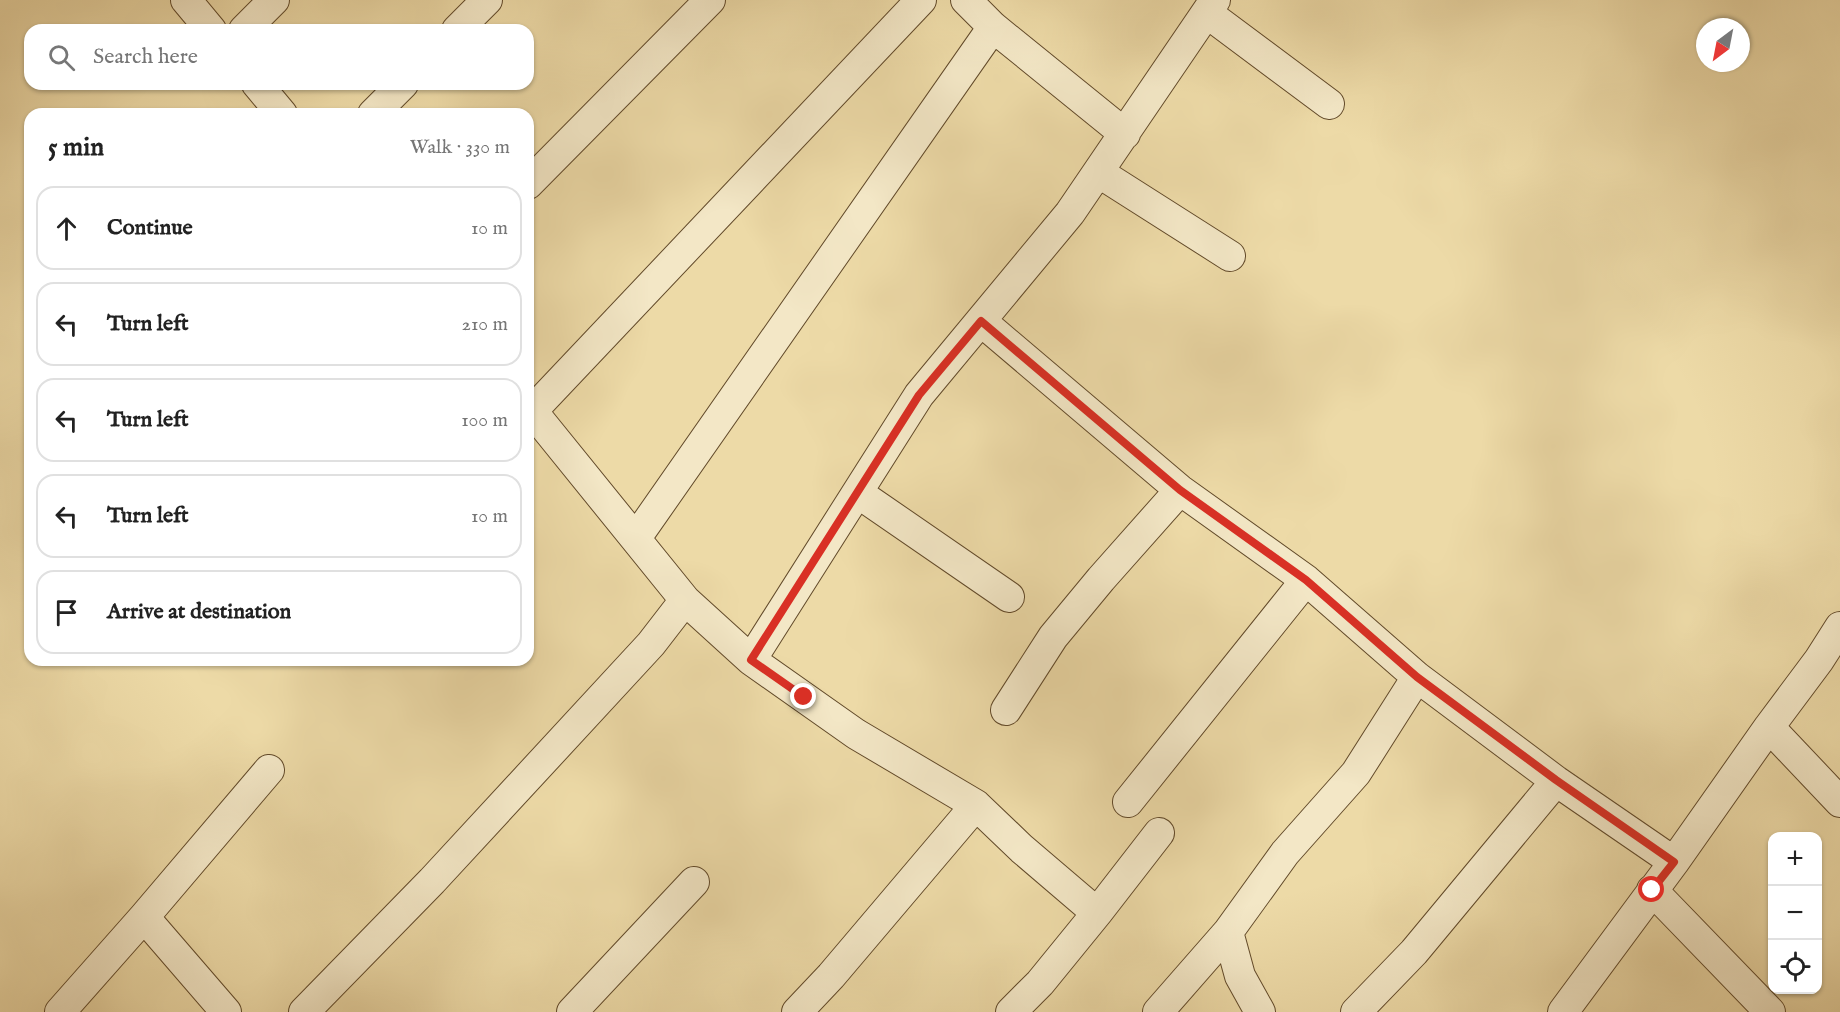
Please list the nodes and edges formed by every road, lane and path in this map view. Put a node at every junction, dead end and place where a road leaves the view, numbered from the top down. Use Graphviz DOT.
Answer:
graph roads {
  1 [pos="186,0"];
  2 [pos="274,0"];
  3 [pos="487,0"];
  4 [pos="710,0"];
  5 [pos="921,0"];
  6 [pos="966,0"];
  7 [pos="1211,7"];
  8 [pos="207,24"];
  9 [pos="250,24"];
  10 [pos="463,24"];
  11 [pos="993,27"];
  12 [pos="262,90"];
  13 [pos="397,90"];
  14 [pos="1329,104"];
  15 [pos="277,108"];
  16 [pos="379,108"];
  17 [pos="1125,134"];
  18 [pos="1098,172"];
  19 [pos="534,178"];
  20 [pos="1230,256"];
  21 [pos="981,321"];
  22 [pos="534,405"];
  23 [pos="534,414"];
  24 [pos="1180,490"];
  25 [pos="858,494"];
  26 [pos="636,538"];
  27 [pos="1306,580"];
  28 [pos="1009,597"];
  29 [pos="685,600"];
  30 [pos="1840,627"];
  31 [pos="751,660"];
  32 [pos="1417,677"];
  33 [pos="1006,710"];
  34 [pos="1769,727"];
  35 [pos="269,770"];
  36 [pos="1556,780"];
  37 [pos="1128,802"];
  38 [pos="1840,802"];
  39 [pos="976,805"];
  40 [pos="1159,833"];
  41 [pos="1674,862"];
  42 [pos="694,882"];
  43 [pos="1652,890"];
  44 [pos="1097,913"];
  45 [pos="144,917"];
  46 [pos="1228,932"];
  47 [pos="60,1012"];
  48 [pos="226,1012"];
  49 [pos="304,1012"];
  50 [pos="572,1012"];
  51 [pos="797,1012"];
  52 [pos="1011,1012"];
  53 [pos="1158,1012"];
  54 [pos="1260,1012"];
  55 [pos="1356,1012"];
  56 [pos="1563,1012"];
  57 [pos="1770,1012"];
  1 -- 8 [label="street"];
  2 -- 9 [label="street"];
  3 -- 10 [label="street"];
  4 -- 19 [label="street"];
  5 -- 22 [label="street"];
  6 -- 11 [label="street"];
  7 -- 14 [label="street"];
  7 -- 17 [label="street"];
  11 -- 17 [label="street"];
  11 -- 26 [label="street"];
  12 -- 15 [label="street"];
  13 -- 16 [label="street"];
  17 -- 18 [label="street"];
  18 -- 20 [label="street"];
  18 -- 21 [label="street"];
  21 -- 24 [label="street"];
  21 -- 25 [label="street"];
  23 -- 26 [label="street"];
  24 -- 27 [label="street"];
  24 -- 33 [label="street"];
  25 -- 28 [label="street"];
  25 -- 31 [label="street"];
  26 -- 29 [label="street"];
  27 -- 32 [label="street"];
  27 -- 37 [label="street"];
  29 -- 31 [label="street"];
  29 -- 49 [label="street"];
  30 -- 34 [label="street"];
  31 -- 39 [label="street"];
  32 -- 36 [label="street"];
  32 -- 46 [label="street"];
  34 -- 38 [label="street"];
  34 -- 41 [label="street"];
  35 -- 45 [label="street"];
  36 -- 41 [label="street"];
  36 -- 55 [label="street"];
  39 -- 44 [label="street"];
  39 -- 51 [label="street"];
  40 -- 44 [label="street"];
  41 -- 43 [label="street"];
  42 -- 50 [label="street"];
  43 -- 56 [label="street"];
  43 -- 57 [label="street"];
  44 -- 52 [label="street"];
  45 -- 47 [label="street"];
  45 -- 48 [label="street"];
  46 -- 53 [label="street"];
  46 -- 54 [label="street"];
}
